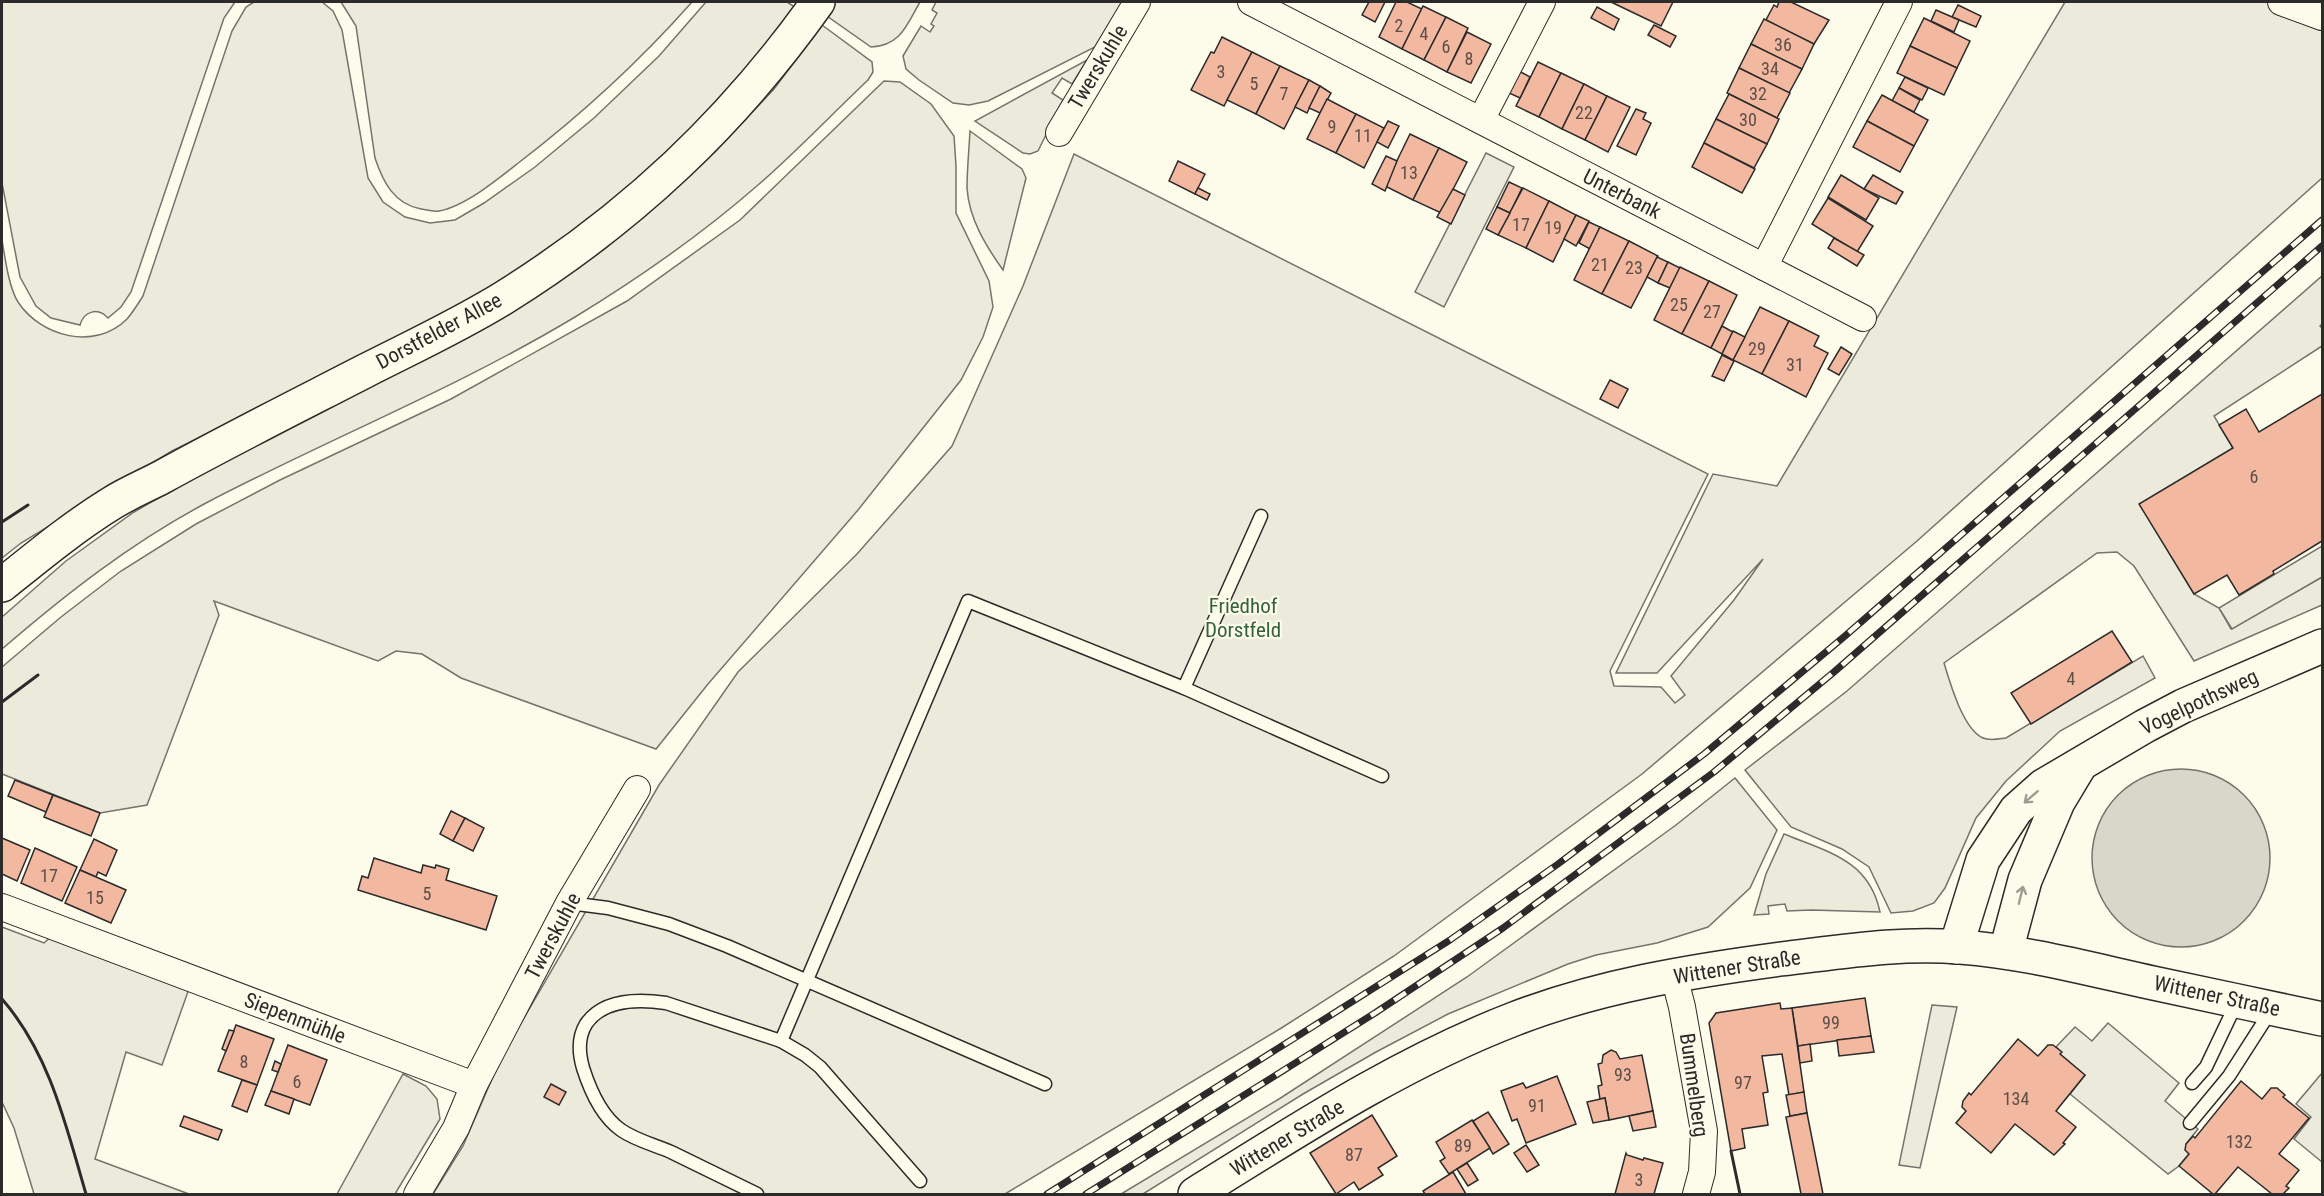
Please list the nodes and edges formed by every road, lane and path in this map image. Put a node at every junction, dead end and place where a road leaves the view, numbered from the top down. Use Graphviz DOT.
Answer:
graph roads {
  1 [pos="818,2"];
  2 [pos="1137,2"];
  3 [pos="1251,2"];
  4 [pos="1542,2"];
  5 [pos="1899,2"];
  6 [pos="2281,2"];
  7 [pos="2322,17"];
  8 [pos="1481,120"];
  9 [pos="1059,133"];
  10 [pos="1764,267"];
  11 [pos="1863,318"];
  12 [pos="1261,516"];
  13 [pos="2,585"];
  14 [pos="2322,646"];
  15 [pos="1184,688"];
  16 [pos="2080,766"];
  17 [pos="1382,776"];
  18 [pos="637,789"];
  19 [pos="570,903"];
  20 [pos="2,907"];
  21 [pos="1956,947"];
  22 [pos="2006,951"];
  23 [pos="1674,976"];
  24 [pos="806,980"];
  25 [pos="2237,1001"];
  26 [pos="2272,1008"];
  27 [pos="2322,1019"];
  28 [pos="781,1041"];
  29 [pos="2192,1083"];
  30 [pos="1045,1084"];
  31 [pos="474,1085"];
  32 [pos="2190,1123"];
  33 [pos="920,1181"];
  34 [pos="417,1194"];
  35 [pos="757,1194"];
  36 [pos="1196,1194"];
  37 [pos="1696,1194"];
  1 -- 13 [label="main road, Dorstfelder Allee"];
  2 -- 9 [label="street, Twerskuhle"];
  3 -- 8 [label="street, Unterbank"];
  4 -- 8 [label="street"];
  5 -- 10 [label="street"];
  6 -- 7 [label="street"];
  8 -- 10 [label="street, Unterbank"];
  10 -- 11 [label="street, Unterbank"];
  12 -- 15 [label="lane"];
  14 -- 16 [label="main road, Vogelpothsweg"];
  15 -- 17 [label="lane"];
  15 -- 24 [label="lane"];
  16 -- 21 [label="main road, Vogelpothsweg, one-way"];
  22 -- 16 [label="main road, Vogelpothsweg, one-way"];
  18 -- 19 [label="street, Twerskuhle"];
  19 -- 24 [label="lane"];
  19 -- 31 [label="street, Twerskuhle"];
  20 -- 31 [label="street, Siepenmühle"];
  21 -- 22 [label="main road, Wittener Straße"];
  21 -- 23 [label="main road, Wittener Straße"];
  22 -- 25 [label="main road, Wittener Straße"];
  23 -- 36 [label="main road, Wittener Straße"];
  23 -- 37 [label="street, Bummelberg"];
  24 -- 28 [label="lane"];
  24 -- 30 [label="lane"];
  25 -- 26 [label="main road, Wittener Straße"];
  25 -- 29 [label="lane"];
  26 -- 27 [label="main road, Wittener Straße"];
  26 -- 32 [label="lane"];
  28 -- 33 [label="lane"];
  28 -- 35 [label="lane"];
  31 -- 34 [label="street"];
}
